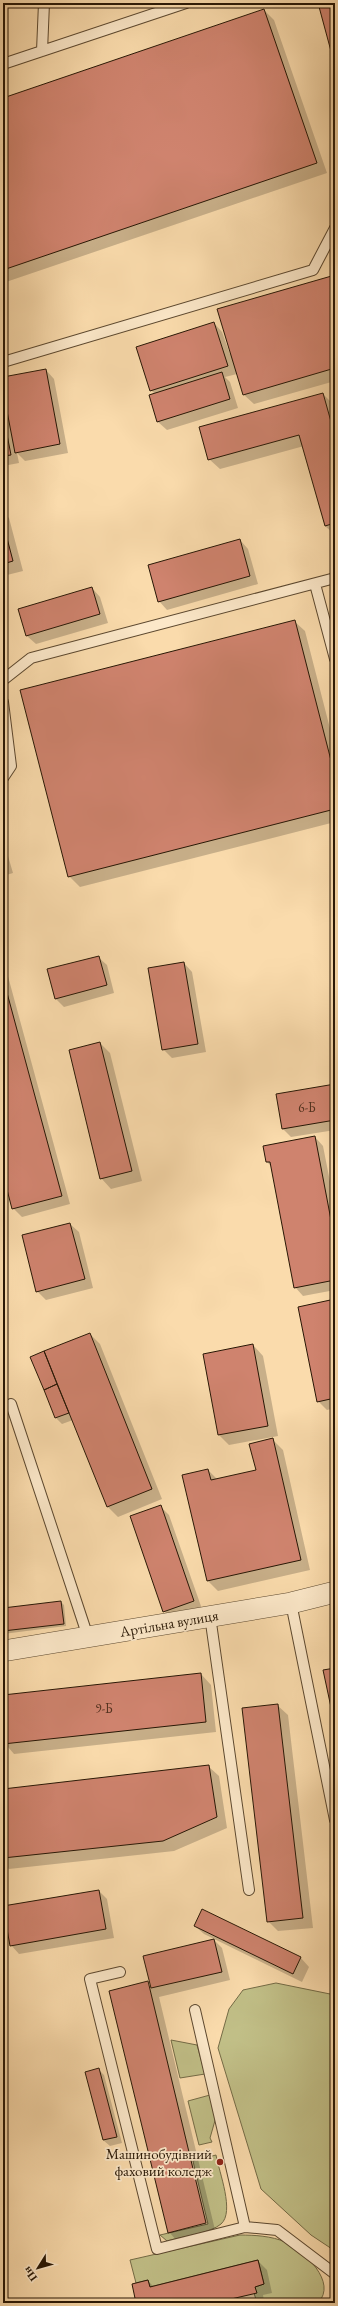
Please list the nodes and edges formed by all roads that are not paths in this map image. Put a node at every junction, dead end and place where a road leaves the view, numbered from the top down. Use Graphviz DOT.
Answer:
graph roads {
  1 [pos="44,3"];
  2 [pos="186,3"];
  3 [pos="42,51"];
  4 [pos="3,64"];
  5 [pos="335,228"];
  6 [pos="3,362"];
  7 [pos="335,578"];
  8 [pos="315,584"];
  9 [pos="335,659"];
  10 [pos="3,680"];
  11 [pos="3,702"];
  12 [pos="3,778"];
  13 [pos="11,1404"];
  14 [pos="335,1592"];
  15 [pos="291,1603"];
  16 [pos="210,1616"];
  17 [pos="88,1636"];
  18 [pos="3,1651"];
  19 [pos="335,1820"];
  20 [pos="249,1890"];
  21 [pos="120,1972"];
  22 [pos="195,2010"];
  23 [pos="245,2227"];
  24 [pos="335,2274"];
  1 -- 3 [label="lane"];
  2 -- 3 [label="lane"];
  3 -- 4 [label="lane"];
  5 -- 6 [label="lane"];
  7 -- 8 [label="lane"];
  8 -- 9 [label="lane"];
  8 -- 10 [label="lane"];
  11 -- 12 [label="lane"];
  13 -- 17 [label="lane"];
  14 -- 15 [label="street, Артільна вулиця"];
  15 -- 16 [label="street, Артільна вулиця"];
  15 -- 19 [label="lane"];
  16 -- 17 [label="street, Артільна вулиця"];
  16 -- 20 [label="lane"];
  17 -- 18 [label="street, Артільна вулиця"];
  21 -- 23 [label="lane"];
  22 -- 23 [label="lane"];
  23 -- 24 [label="lane"];
}
